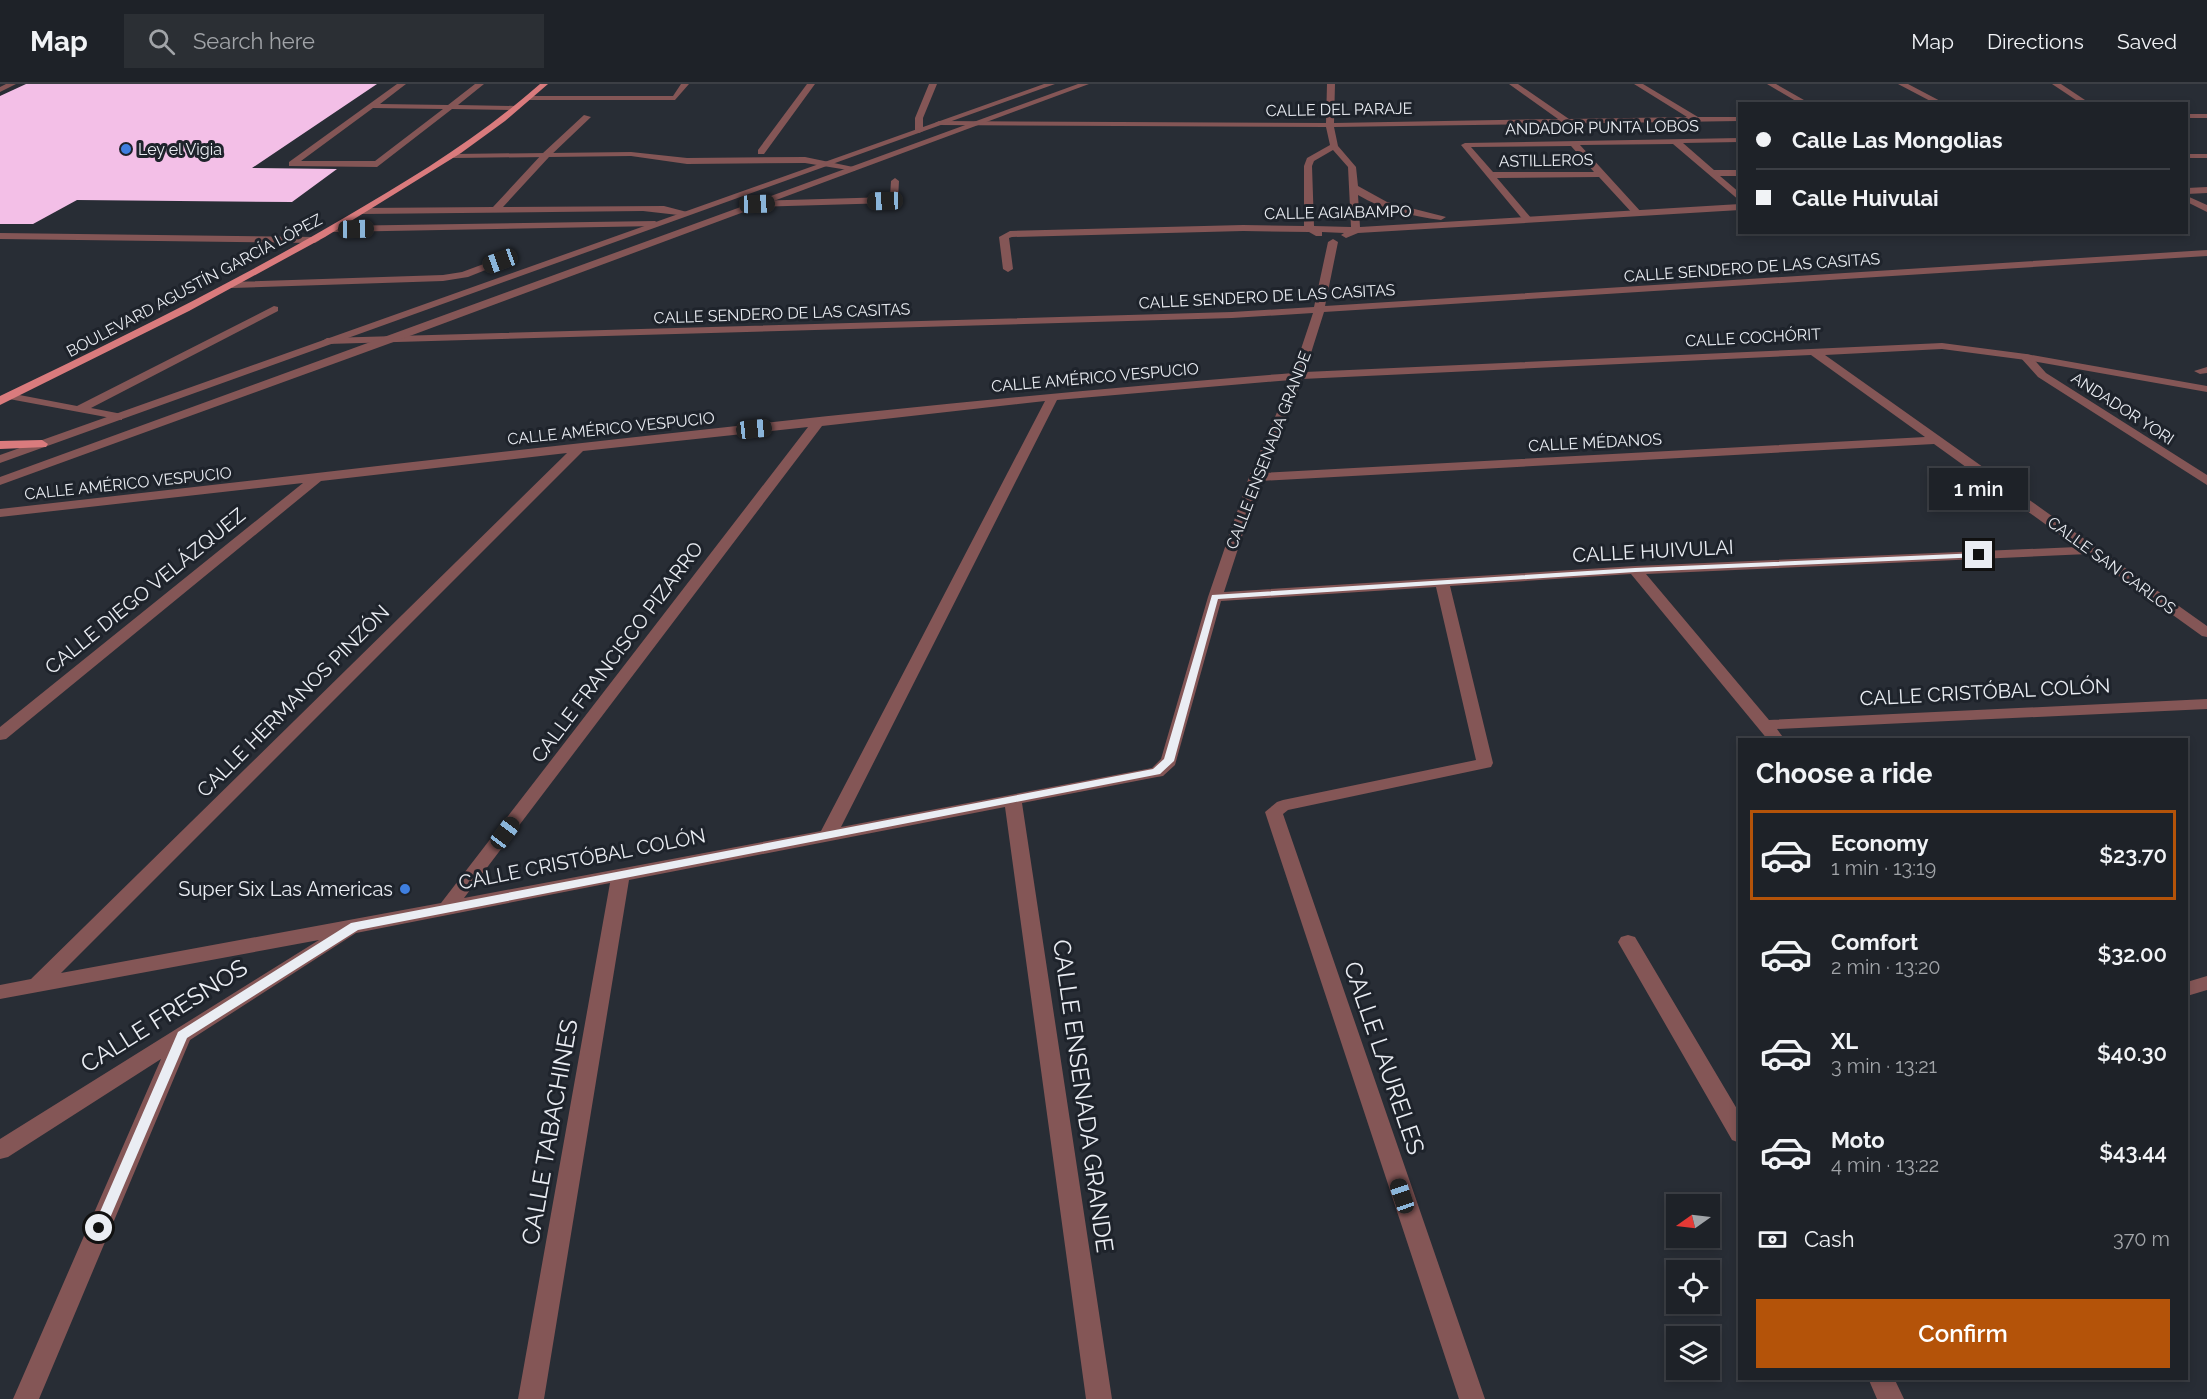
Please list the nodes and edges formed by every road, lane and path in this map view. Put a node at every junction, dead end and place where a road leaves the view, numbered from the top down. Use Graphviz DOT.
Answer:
graph roads {
  1 [pos="12,84"];
  2 [pos="402,84"];
  3 [pos="480,84"];
  4 [pos="544,84"];
  5 [pos="685,84"];
  6 [pos="811,84"];
  7 [pos="933,84"];
  8 [pos="1051,84"];
  9 [pos="1084,84"];
  10 [pos="1090,84"];
  11 [pos="1331,84"];
  12 [pos="1513,84"];
  13 [pos="1638,84"];
  14 [pos="1771,84"];
  15 [pos="1902,84"];
  16 [pos="2056,84"];
  17 [pos="0,90"];
  18 [pos="617,91"];
  19 [pos="384,97"];
  20 [pos="404,97"];
  21 [pos="453,97"];
  22 [pos="462,97"];
  23 [pos="528,98"];
  24 [pos="610,98"];
  25 [pos="1804,102"];
  26 [pos="1939,102"];
  27 [pos="2085,102"];
  28 [pos="370,106"];
  29 [pos="449,107"];
  30 [pos="516,108"];
  31 [pos="2188,116"];
  32 [pos="2207,116"];
  33 [pos="587,117"];
  34 [pos="1695,119"];
  35 [pos="1738,119"];
  36 [pos="1566,121"];
  37 [pos="939,123"];
  38 [pos="972,125"];
  39 [pos="1330,125"];
  40 [pos="919,131"];
  41 [pos="1738,140"];
  42 [pos="1675,141"];
  43 [pos="1574,143"];
  44 [pos="1334,146"];
  45 [pos="760,152"];
  46 [pos="546,155"];
  47 [pos="454,156"];
  48 [pos="2188,156"];
  49 [pos="2207,156"];
  50 [pos="826,163"];
  51 [pos="854,168"];
  52 [pos="1738,172"];
  53 [pos="1711,173"];
  54 [pos="1602,174"];
  55 [pos="1490,175"];
  56 [pos="895,181"];
  57 [pos="1353,187"];
  58 [pos="2207,190"];
  59 [pos="2188,191"];
  60 [pos="1738,196"];
  61 [pos="2188,200"];
  62 [pos="757,204"];
  63 [pos="1738,207"];
  64 [pos="2207,209"];
  65 [pos="495,210"];
  66 [pos="362,211"];
  67 [pos="1637,213"];
  68 [pos="684,214"];
  69 [pos="1527,219"];
  70 [pos="1487,222"];
  71 [pos="655,224"];
  72 [pos="1309,228"];
  73 [pos="333,229"];
  74 [pos="1356,230"];
  75 [pos="0,236"];
  76 [pos="315,240"];
  77 [pos="1333,242"];
  78 [pos="2207,253"];
  79 [pos="500,261"];
  80 [pos="1008,269"];
  81 [pos="232,285"];
  82 [pos="274,309"];
  83 [pos="1319,309"];
  84 [pos="395,338"];
  85 [pos="327,341"];
  86 [pos="1812,351"];
  87 [pos="2026,357"];
  88 [pos="1298,376"];
  89 [pos="2177,384"];
  90 [pos="2207,389"];
  91 [pos="1053,397"];
  92 [pos="4,399"];
  93 [pos="2207,401"];
  94 [pos="80,410"];
  95 [pos="118,417"];
  96 [pos="819,422"];
  97 [pos="1937,440"];
  98 [pos="42,444"];
  99 [pos="0,445"];
  100 [pos="579,448"];
  101 [pos="0,459"];
  102 [pos="1255,477"];
  103 [pos="315,479"];
  104 [pos="0,481"];
  105 [pos="2207,481"];
  106 [pos="0,513"];
  107 [pos="2093,550"];
  108 [pos="1635,570"];
  109 [pos="1442,582"];
  110 [pos="1215,597"];
  111 [pos="2207,633"];
  112 [pos="2207,704"];
  113 [pos="1765,725"];
  114 [pos="0,735"];
  115 [pos="1775,738"];
  116 [pos="1169,761"];
  117 [pos="1013,800"];
  118 [pos="828,834"];
  119 [pos="621,874"];
  120 [pos="447,908"];
  121 [pos="355,926"];
  122 [pos="1628,942"];
  123 [pos="2207,983"];
  124 [pos="37,985"];
  125 [pos="2188,990"];
  126 [pos="0,992"];
  127 [pos="182,1035"];
  128 [pos="1738,1131"];
  129 [pos="0,1150"];
  130 [pos="1881,1380"];
  131 [pos="26,1399"];
  132 [pos="531,1399"];
  133 [pos="1099,1399"];
  134 [pos="1472,1399"];
  135 [pos="1892,1399"];
  1 -- 17 [label="street"];
  2 -- 19 [label="street"];
  3 -- 22 [label="street"];
  4 -- 23 [label="main road, BOULEVARD AGUSTÍN GARCÍA LÓPEZ"];
  5 -- 24 [label="street"];
  6 -- 45 [label="street"];
  7 -- 40 [label="street"];
  8 -- 37 [label="street"];
  9 -- 10 [label="street"];
  9 -- 38 [label="street"];
  11 -- 39 [label="street"];
  12 -- 36 [label="street"];
  13 -- 34 [label="street"];
  14 -- 25 [label="street"];
  15 -- 26 [label="street"];
  16 -- 27 [label="street"];
  18 -- 24 [label="street"];
  19 -- 20 [label="street"];
  19 -- 28 [label="street"];
  21 -- 22 [label="street"];
  22 -- 29 [label="street"];
  23 -- 24 [label="street"];
  23 -- 30 [label="main road, BOULEVARD AGUSTÍN GARCÍA LÓPEZ"];
  28 -- 29 [label="street"];
  28 -- 29 [label="street"];
  29 -- 30 [label="street"];
  30 -- 47 [label="main road, BOULEVARD AGUSTÍN GARCÍA LÓPEZ"];
  31 -- 32 [label="street"];
  33 -- 46 [label="street"];
  34 -- 35 [label="street, CALLE DEL PARAJE"];
  34 -- 36 [label="street, CALLE DEL PARAJE"];
  36 -- 39 [label="street, CALLE DEL PARAJE"];
  37 -- 38 [label="street, CALLE DEL PARAJE"];
  37 -- 40 [label="street"];
  38 -- 39 [label="street, CALLE DEL PARAJE"];
  38 -- 51 [label="street"];
  39 -- 44 [label="street"];
  40 -- 50 [label="street"];
  41 -- 42 [label="street, ANDADOR PUNTA LOBOS"];
  42 -- 43 [label="street, ANDADOR PUNTA LOBOS"];
  42 -- 53 [label="street"];
  43 -- 54 [label="street"];
  43 -- 55 [label="street, ANDADOR PUNTA LOBOS"];
  44 -- 57 [label="street"];
  44 -- 72 [label="street"];
  46 -- 47 [label="street"];
  46 -- 50 [label="street"];
  46 -- 65 [label="street"];
  47 -- 66 [label="main road, BOULEVARD AGUSTÍN GARCÍA LÓPEZ"];
  48 -- 49 [label="street"];
  50 -- 51 [label="street"];
  50 -- 68 [label="street"];
  51 -- 62 [label="street"];
  52 -- 53 [label="street"];
  53 -- 60 [label="street"];
  54 -- 55 [label="street, ASTILLEROS"];
  54 -- 67 [label="street"];
  55 -- 69 [label="street"];
  56 -- 62 [label="street"];
  57 -- 70 [label="street"];
  57 -- 74 [label="street"];
  58 -- 59 [label="street"];
  61 -- 64 [label="street"];
  62 -- 84 [label="street"];
  63 -- 67 [label="street, CALLE AGIABAMPO"];
  65 -- 66 [label="street"];
  65 -- 68 [label="street"];
  66 -- 73 [label="main road, BOULEVARD AGUSTÍN GARCÍA LÓPEZ"];
  67 -- 69 [label="street, CALLE AGIABAMPO"];
  68 -- 71 [label="street"];
  69 -- 70 [label="street, CALLE AGIABAMPO"];
  70 -- 74 [label="street, CALLE AGIABAMPO"];
  71 -- 73 [label="street"];
  71 -- 85 [label="street"];
  72 -- 74 [label="street, CALLE AGIABAMPO"];
  72 -- 77 [label="street"];
  72 -- 80 [label="street, CALLE AGIABAMPO"];
  73 -- 76 [label="main road, BOULEVARD AGUSTÍN GARCÍA LÓPEZ"];
  74 -- 77 [label="street"];
  75 -- 76 [label="street"];
  76 -- 81 [label="main road, BOULEVARD AGUSTÍN GARCÍA LÓPEZ"];
  77 -- 83 [label="street, CALLE ENSENADA GRANDE"];
  78 -- 83 [label="street, CALLE SENDERO DE LAS CASITAS"];
  79 -- 81 [label="street"];
  81 -- 92 [label="main road, BOULEVARD AGUSTÍN GARCÍA LÓPEZ"];
  82 -- 94 [label="street"];
  83 -- 84 [label="street, CALLE SENDERO DE LAS CASITAS"];
  83 -- 88 [label="street, CALLE ENSENADA GRANDE"];
  84 -- 85 [label="street, CALLE SENDERO DE LAS CASITAS"];
  84 -- 104 [label="street"];
  85 -- 95 [label="street"];
  86 -- 87 [label="street, CALLE COCHÓRIT"];
  86 -- 88 [label="street, CALLE COCHÓRIT"];
  86 -- 97 [label="street, CALLE SAN CARLOS"];
  87 -- 89 [label="street, CALLE COCHÓRIT"];
  87 -- 105 [label="street, ANDADOR YORI"];
  88 -- 91 [label="street, CALLE AMÉRICO VESPUCIO"];
  88 -- 102 [label="street, CALLE ENSENADA GRANDE"];
  89 -- 90 [label="street, CALLE COCHÓRIT"];
  89 -- 93 [label="street"];
  91 -- 96 [label="street, CALLE AMÉRICO VESPUCIO"];
  91 -- 118 [label="street"];
  92 -- 94 [label="street"];
  94 -- 95 [label="street"];
  95 -- 98 [label="street"];
  96 -- 100 [label="street, CALLE AMÉRICO VESPUCIO"];
  96 -- 120 [label="street, CALLE FRANCISCO PIZARRO"];
  97 -- 102 [label="street, CALLE MÉDANOS"];
  97 -- 107 [label="street, CALLE SAN CARLOS"];
  98 -- 99 [label="main road"];
  98 -- 101 [label="street"];
  100 -- 103 [label="street, CALLE AMÉRICO VESPUCIO"];
  100 -- 124 [label="street, CALLE HERMANOS PINZÓN"];
  102 -- 110 [label="street, CALLE ENSENADA GRANDE"];
  103 -- 106 [label="street, CALLE AMÉRICO VESPUCIO"];
  103 -- 114 [label="street, CALLE DIEGO VELÁZQUEZ"];
  107 -- 108 [label="street, CALLE HUIVULAI"];
  107 -- 111 [label="street, CALLE SAN CARLOS"];
  108 -- 109 [label="street, CALLE HUIVULAI"];
  108 -- 113 [label="street"];
  109 -- 110 [label="street, CALLE HUIVULAI"];
  109 -- 134 [label="street, CALLE LAURELES"];
  110 -- 116 [label="street, CALLE ENSENADA GRANDE"];
  112 -- 113 [label="street, CALLE CRISTÓBAL COLÓN"];
  113 -- 115 [label="street"];
  116 -- 117 [label="street, CALLE CRISTÓBAL COLÓN"];
  117 -- 118 [label="street, CALLE CRISTÓBAL COLÓN"];
  117 -- 133 [label="street, CALLE ENSENADA GRANDE"];
  118 -- 119 [label="street, CALLE CRISTÓBAL COLÓN"];
  119 -- 120 [label="street, CALLE CRISTÓBAL COLÓN"];
  119 -- 132 [label="street, CALLE TABACHINES"];
  120 -- 121 [label="street, CALLE CRISTÓBAL COLÓN"];
  121 -- 124 [label="street, CALLE CRISTÓBAL COLÓN"];
  121 -- 127 [label="street, CALLE FRESNOS"];
  122 -- 128 [label="street"];
  123 -- 125 [label="street"];
  124 -- 126 [label="street, CALLE CRISTÓBAL COLÓN"];
  127 -- 129 [label="street, CALLE FRESNOS"];
  127 -- 131 [label="street"];
  130 -- 135 [label="street"];
}
